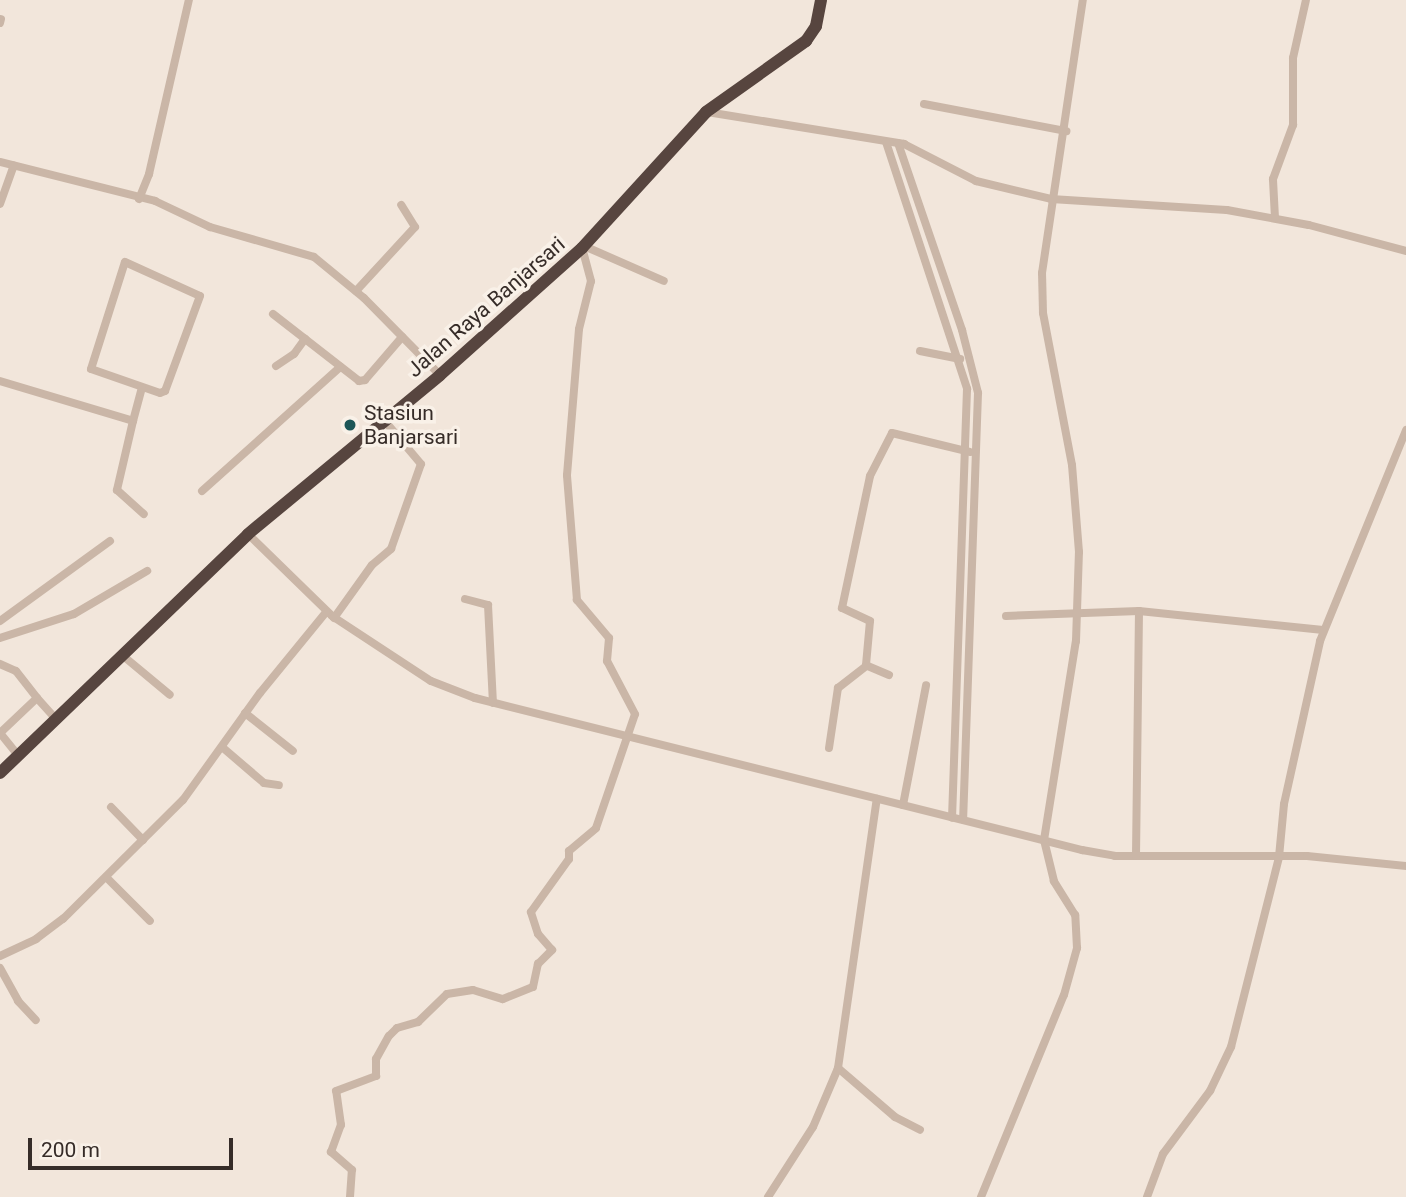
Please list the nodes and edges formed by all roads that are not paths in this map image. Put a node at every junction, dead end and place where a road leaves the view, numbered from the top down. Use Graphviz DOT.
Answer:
graph roads {
  1 [pos="190,0"];
  2 [pos="821,0"];
  3 [pos="1083,0"];
  4 [pos="1306,0"];
  5 [pos="924,104"];
  6 [pos="706,112"];
  7 [pos="1066,131"];
  8 [pos="892,142"];
  9 [pos="0,162"];
  10 [pos="14,165"];
  11 [pos="1051,198"];
  12 [pos="139,199"];
  13 [pos="0,204"];
  14 [pos="401,205"];
  15 [pos="1275,218"];
  16 [pos="583,247"];
  17 [pos="1406,251"];
  18 [pos="664,281"];
  19 [pos="356,291"];
  20 [pos="946,301"];
  21 [pos="273,314"];
  22 [pos="402,337"];
  23 [pos="305,339"];
  24 [pos="920,351"];
  25 [pos="960,359"];
  26 [pos="276,366"];
  27 [pos="341,368"];
  28 [pos="968,370"];
  29 [pos="440,375"];
  30 [pos="0,381"];
  31 [pos="142,388"];
  32 [pos="384,420"];
  33 [pos="134,421"];
  34 [pos="1406,430"];
  35 [pos="973,452"];
  36 [pos="202,491"];
  37 [pos="144,514"];
  38 [pos="248,534"];
  39 [pos="110,541"];
  40 [pos="147,570"];
  41 [pos="465,599"];
  42 [pos="1139,611"];
  43 [pos="326,612"];
  44 [pos="1006,616"];
  45 [pos="1078,616"];
  46 [pos="334,618"];
  47 [pos="0,621"];
  48 [pos="1323,630"];
  49 [pos="0,638"];
  50 [pos="122,655"];
  51 [pos="0,664"];
  52 [pos="866,666"];
  53 [pos="889,675"];
  54 [pos="926,685"];
  55 [pos="170,695"];
  56 [pos="37,698"];
  57 [pos="493,703"];
  58 [pos="245,712"];
  59 [pos="55,718"];
  60 [pos="961,718"];
  61 [pos="0,733"];
  62 [pos="627,738"];
  63 [pos="222,747"];
  64 [pos="829,748"];
  65 [pos="293,751"];
  66 [pos="18,755"];
  67 [pos="0,773"];
  68 [pos="279,785"];
  69 [pos="877,799"];
  70 [pos="903,805"];
  71 [pos="111,807"];
  72 [pos="952,818"];
  73 [pos="963,820"];
  74 [pos="143,840"];
  75 [pos="1044,840"];
  76 [pos="1136,856"];
  77 [pos="1279,857"];
  78 [pos="1406,866"];
  79 [pos="106,877"];
  80 [pos="150,921"];
  81 [pos="0,956"];
  82 [pos="0,968"];
  83 [pos="36,1020"];
  84 [pos="838,1068"];
  85 [pos="920,1130"];
  86 [pos="350,1197"];
  87 [pos="768,1197"];
  88 [pos="981,1197"];
  89 [pos="1147,1197"];
  1 -- 12 [label="street"];
  2 -- 6 [label="highway, Jalan Raya Banjarsari"];
  3 -- 7 [label="street"];
  4 -- 15 [label="street"];
  5 -- 7 [label="street"];
  6 -- 8 [label="street"];
  6 -- 16 [label="highway, Jalan Raya Banjarsari"];
  7 -- 11 [label="street"];
  8 -- 11 [label="street"];
  8 -- 20 [label="street"];
  9 -- 10 [label="street"];
  10 -- 12 [label="street"];
  10 -- 13 [label="street"];
  11 -- 15 [label="street"];
  11 -- 45 [label="street"];
  12 -- 19 [label="street"];
  14 -- 19 [label="street"];
  15 -- 17 [label="street"];
  16 -- 18 [label="street"];
  16 -- 29 [label="highway, Jalan Raya Banjarsari"];
  16 -- 62 [label="street"];
  19 -- 22 [label="street"];
  20 -- 25 [label="street"];
  20 -- 28 [label="street"];
  21 -- 23 [label="street"];
  22 -- 27 [label="street"];
  22 -- 29 [label="street"];
  23 -- 26 [label="street"];
  23 -- 27 [label="street"];
  24 -- 25 [label="street"];
  25 -- 28 [label="street"];
  27 -- 36 [label="street"];
  28 -- 35 [label="street"];
  29 -- 32 [label="highway, Jalan Raya Banjarsari"];
  30 -- 33 [label="street"];
  31 -- 31 [label="street"];
  31 -- 33 [label="street"];
  32 -- 38 [label="highway, Jalan Raya Banjarsari"];
  32 -- 46 [label="street"];
  33 -- 37 [label="street"];
  34 -- 48 [label="street"];
  35 -- 52 [label="street"];
  35 -- 60 [label="street"];
  38 -- 43 [label="street"];
  38 -- 50 [label="highway, Jalan Raya Banjarsari"];
  39 -- 47 [label="street"];
  40 -- 49 [label="street"];
  41 -- 57 [label="street"];
  42 -- 45 [label="street"];
  42 -- 48 [label="street"];
  42 -- 76 [label="street"];
  43 -- 46 [label="street"];
  43 -- 58 [label="street"];
  44 -- 45 [label="street"];
  45 -- 75 [label="street"];
  46 -- 57 [label="street"];
  48 -- 77 [label="street"];
  50 -- 55 [label="street"];
  50 -- 59 [label="highway, Jalan Raya Banjarsari"];
  51 -- 56 [label="street"];
  52 -- 53 [label="street"];
  52 -- 64 [label="street"];
  54 -- 70 [label="street"];
  56 -- 59 [label="street"];
  56 -- 61 [label="street"];
  57 -- 62 [label="street"];
  58 -- 63 [label="street"];
  58 -- 65 [label="street"];
  59 -- 66 [label="highway, Jalan Raya Banjarsari"];
  60 -- 72 [label="street"];
  60 -- 73 [label="street"];
  61 -- 66 [label="street"];
  62 -- 69 [label="street"];
  62 -- 86 [label="street"];
  63 -- 68 [label="street"];
  63 -- 74 [label="street"];
  66 -- 67 [label="highway, Jalan Raya Banjarsari"];
  69 -- 70 [label="street"];
  69 -- 84 [label="street"];
  70 -- 72 [label="street"];
  71 -- 74 [label="street"];
  72 -- 73 [label="street"];
  73 -- 75 [label="street"];
  74 -- 79 [label="street"];
  75 -- 76 [label="street"];
  75 -- 88 [label="street"];
  76 -- 77 [label="street"];
  77 -- 78 [label="street"];
  77 -- 89 [label="street"];
  79 -- 80 [label="street"];
  79 -- 81 [label="street"];
  82 -- 83 [label="street"];
  84 -- 85 [label="street"];
  84 -- 87 [label="street"];
}
